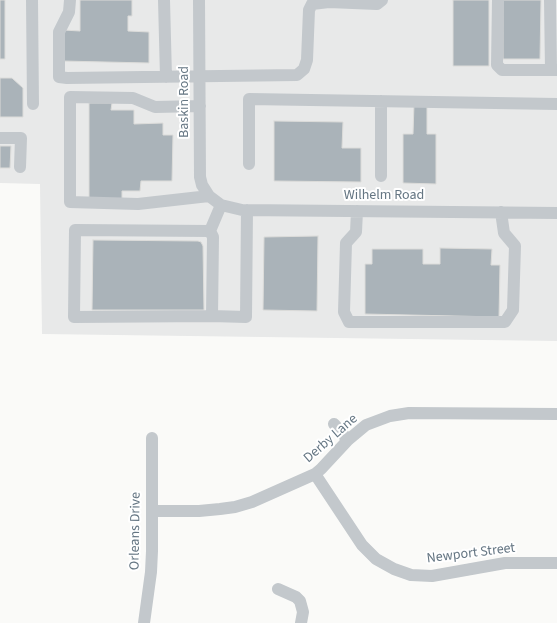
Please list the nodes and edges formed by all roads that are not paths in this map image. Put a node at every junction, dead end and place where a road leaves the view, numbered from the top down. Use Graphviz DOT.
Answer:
graph roads {
  1 [pos="32,0"];
  2 [pos="70,0"];
  3 [pos="164,0"];
  4 [pos="199,0"];
  5 [pos="382,0"];
  6 [pos="498,0"];
  7 [pos="550,0"];
  8 [pos="554,70"];
  9 [pos="199,76"];
  10 [pos="166,77"];
  11 [pos="68,78"];
  12 [pos="70,97"];
  13 [pos="380,101"];
  14 [pos="34,104"];
  15 [pos="557,104"];
  16 [pos="200,106"];
  17 [pos="0,138"];
  18 [pos="249,164"];
  19 [pos="20,166"];
  20 [pos="381,176"];
  21 [pos="215,200"];
  22 [pos="247,210"];
  23 [pos="357,211"];
  24 [pos="501,212"];
  25 [pos="557,212"];
  26 [pos="210,230"];
  27 [pos="212,316"];
  28 [pos="557,414"];
  29 [pos="334,424"];
  30 [pos="152,438"];
  31 [pos="348,440"];
  32 [pos="315,474"];
  33 [pos="153,511"];
  34 [pos="557,563"];
  35 [pos="278,589"];
  36 [pos="144,623"];
  37 [pos="301,623"];
  1 -- 14 [label="street"];
  2 -- 11 [label="street"];
  3 -- 10 [label="street"];
  4 -- 9 [label="street, Baskin Road"];
  5 -- 9 [label="street"];
  6 -- 8 [label="street"];
  7 -- 8 [label="street"];
  9 -- 10 [label="street"];
  9 -- 16 [label="street, Baskin Road"];
  10 -- 11 [label="street"];
  11 -- 12 [label="street"];
  12 -- 16 [label="street"];
  12 -- 21 [label="street, Wilhelm Road"];
  13 -- 15 [label="street"];
  13 -- 18 [label="street"];
  13 -- 20 [label="street"];
  16 -- 21 [label="street, Baskin Road"];
  17 -- 19 [label="street"];
  21 -- 22 [label="street, Wilhelm Road"];
  21 -- 26 [label="street"];
  22 -- 23 [label="street, Wilhelm Road"];
  22 -- 27 [label="street"];
  23 -- 24 [label="street, Wilhelm Road"];
  23 -- 24 [label="street"];
  24 -- 25 [label="street, Wilhelm Road"];
  26 -- 27 [label="street"];
  26 -- 27 [label="street"];
  28 -- 31 [label="street, Derby Lane"];
  29 -- 31 [label="street"];
  30 -- 33 [label="street, Orleans Drive"];
  31 -- 32 [label="street, Derby Lane"];
  32 -- 33 [label="street, Derby Lane"];
  32 -- 34 [label="street, Newport Street"];
  33 -- 36 [label="street, Orleans Drive"];
  35 -- 37 [label="street"];
}
